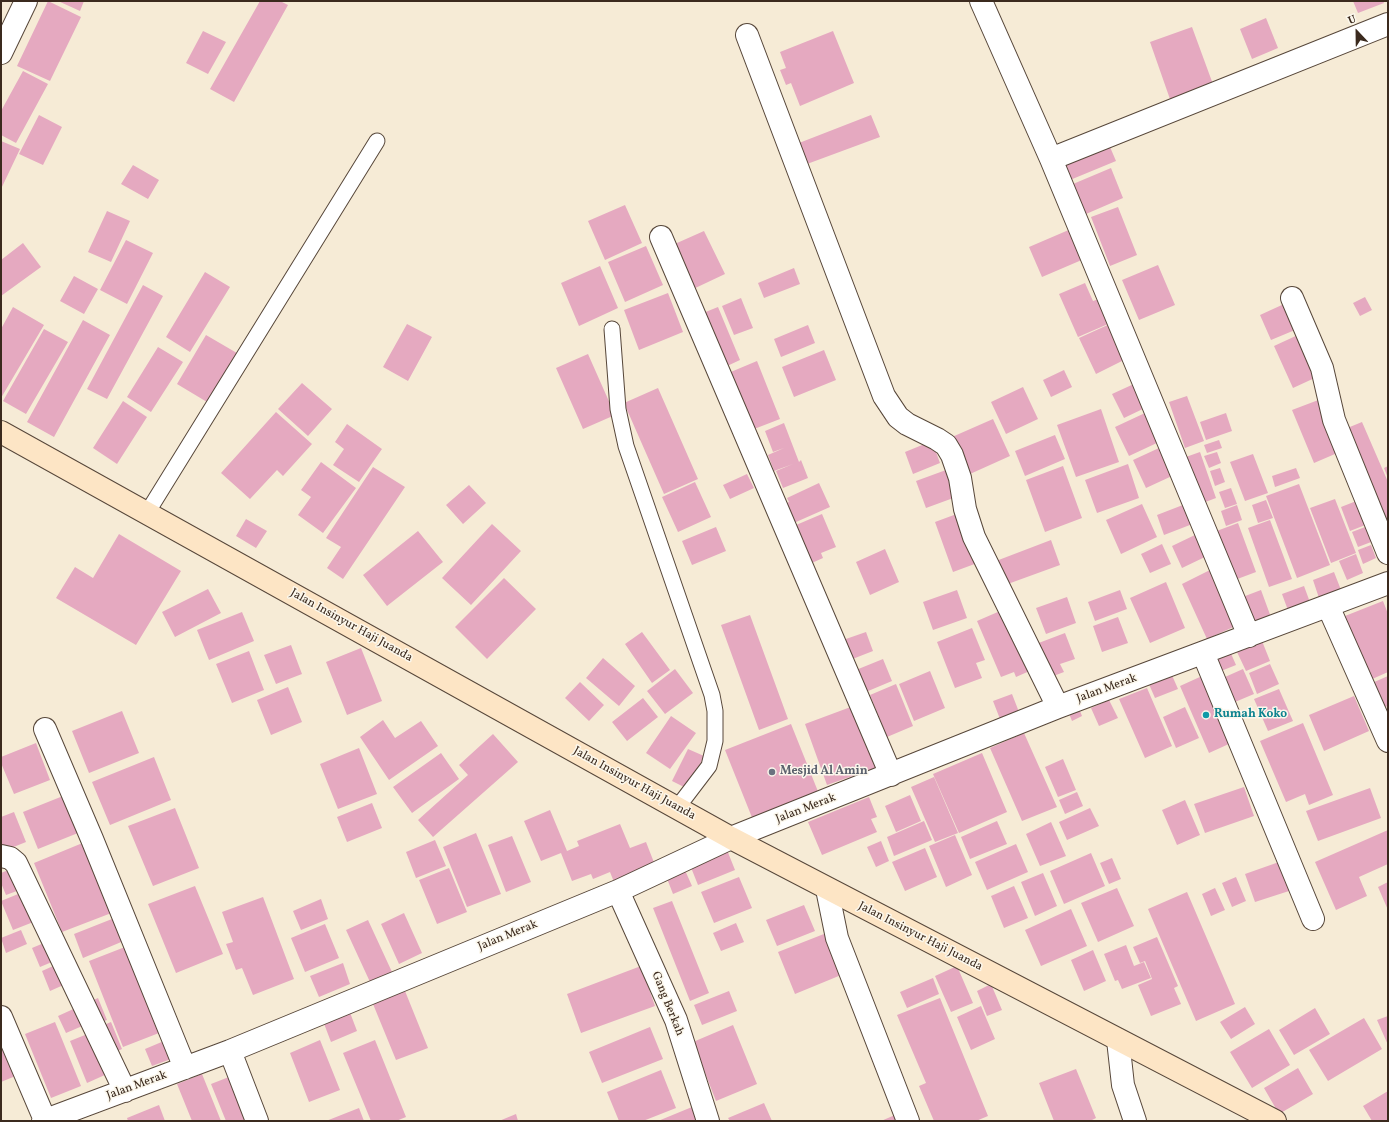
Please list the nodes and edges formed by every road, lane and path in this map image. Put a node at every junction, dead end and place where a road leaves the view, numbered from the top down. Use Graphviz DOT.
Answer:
graph roads {
  1 [pos="26,1"];
  2 [pos="981,1"];
  3 [pos="1388,24"];
  4 [pos="747,35"];
  5 [pos="1,53"];
  6 [pos="377,141"];
  7 [pos="1051,159"];
  8 [pos="661,237"];
  9 [pos="1292,298"];
  10 [pos="612,329"];
  11 [pos="1,432"];
  12 [pos="147,513"];
  13 [pos="1388,553"];
  14 [pos="1388,583"];
  15 [pos="1328,606"];
  16 [pos="1249,636"];
  17 [pos="1203,654"];
  18 [pos="1058,707"];
  19 [pos="44,729"];
  20 [pos="1388,741"];
  21 [pos="891,775"];
  22 [pos="677,808"];
  23 [pos="731,838"];
  24 [pos="1,856"];
  25 [pos="827,889"];
  26 [pos="618,891"];
  27 [pos="1313,918"];
  28 [pos="1,1017"];
  29 [pos="1118,1040"];
  30 [pos="230,1051"];
  31 [pos="185,1068"];
  32 [pos="125,1091"];
  33 [pos="44,1121"];
  34 [pos="257,1121"];
  35 [pos="708,1121"];
  36 [pos="908,1121"];
  37 [pos="1135,1121"];
  38 [pos="1275,1121"];
  1 -- 5 [label="street"];
  2 -- 7 [label="street"];
  3 -- 7 [label="street"];
  4 -- 18 [label="street"];
  6 -- 12 [label="lane"];
  7 -- 16 [label="street"];
  8 -- 21 [label="street"];
  9 -- 13 [label="street"];
  10 -- 22 [label="lane"];
  11 -- 12 [label="street, Jalan Insinyur Haji Juanda"];
  12 -- 22 [label="street, Jalan Insinyur Haji Juanda"];
  14 -- 15 [label="street, Jalan Merak"];
  15 -- 16 [label="street, Jalan Merak"];
  15 -- 20 [label="street"];
  16 -- 17 [label="street, Jalan Merak"];
  17 -- 18 [label="street, Jalan Merak"];
  17 -- 27 [label="street"];
  18 -- 21 [label="street, Jalan Merak"];
  19 -- 31 [label="street"];
  21 -- 23 [label="street, Jalan Merak"];
  22 -- 23 [label="street, Jalan Insinyur Haji Juanda"];
  23 -- 25 [label="street, Jalan Insinyur Haji Juanda"];
  23 -- 26 [label="street, Jalan Merak"];
  24 -- 32 [label="street"];
  25 -- 29 [label="street, Jalan Insinyur Haji Juanda"];
  25 -- 36 [label="street"];
  26 -- 30 [label="street, Jalan Merak"];
  26 -- 35 [label="street, Gang Berkah"];
  28 -- 33 [label="street"];
  29 -- 37 [label="street"];
  29 -- 38 [label="street, Jalan Insinyur Haji Juanda"];
  30 -- 31 [label="street, Jalan Merak"];
  30 -- 34 [label="street"];
  31 -- 32 [label="street, Jalan Merak"];
  32 -- 33 [label="street, Jalan Merak"];
}
